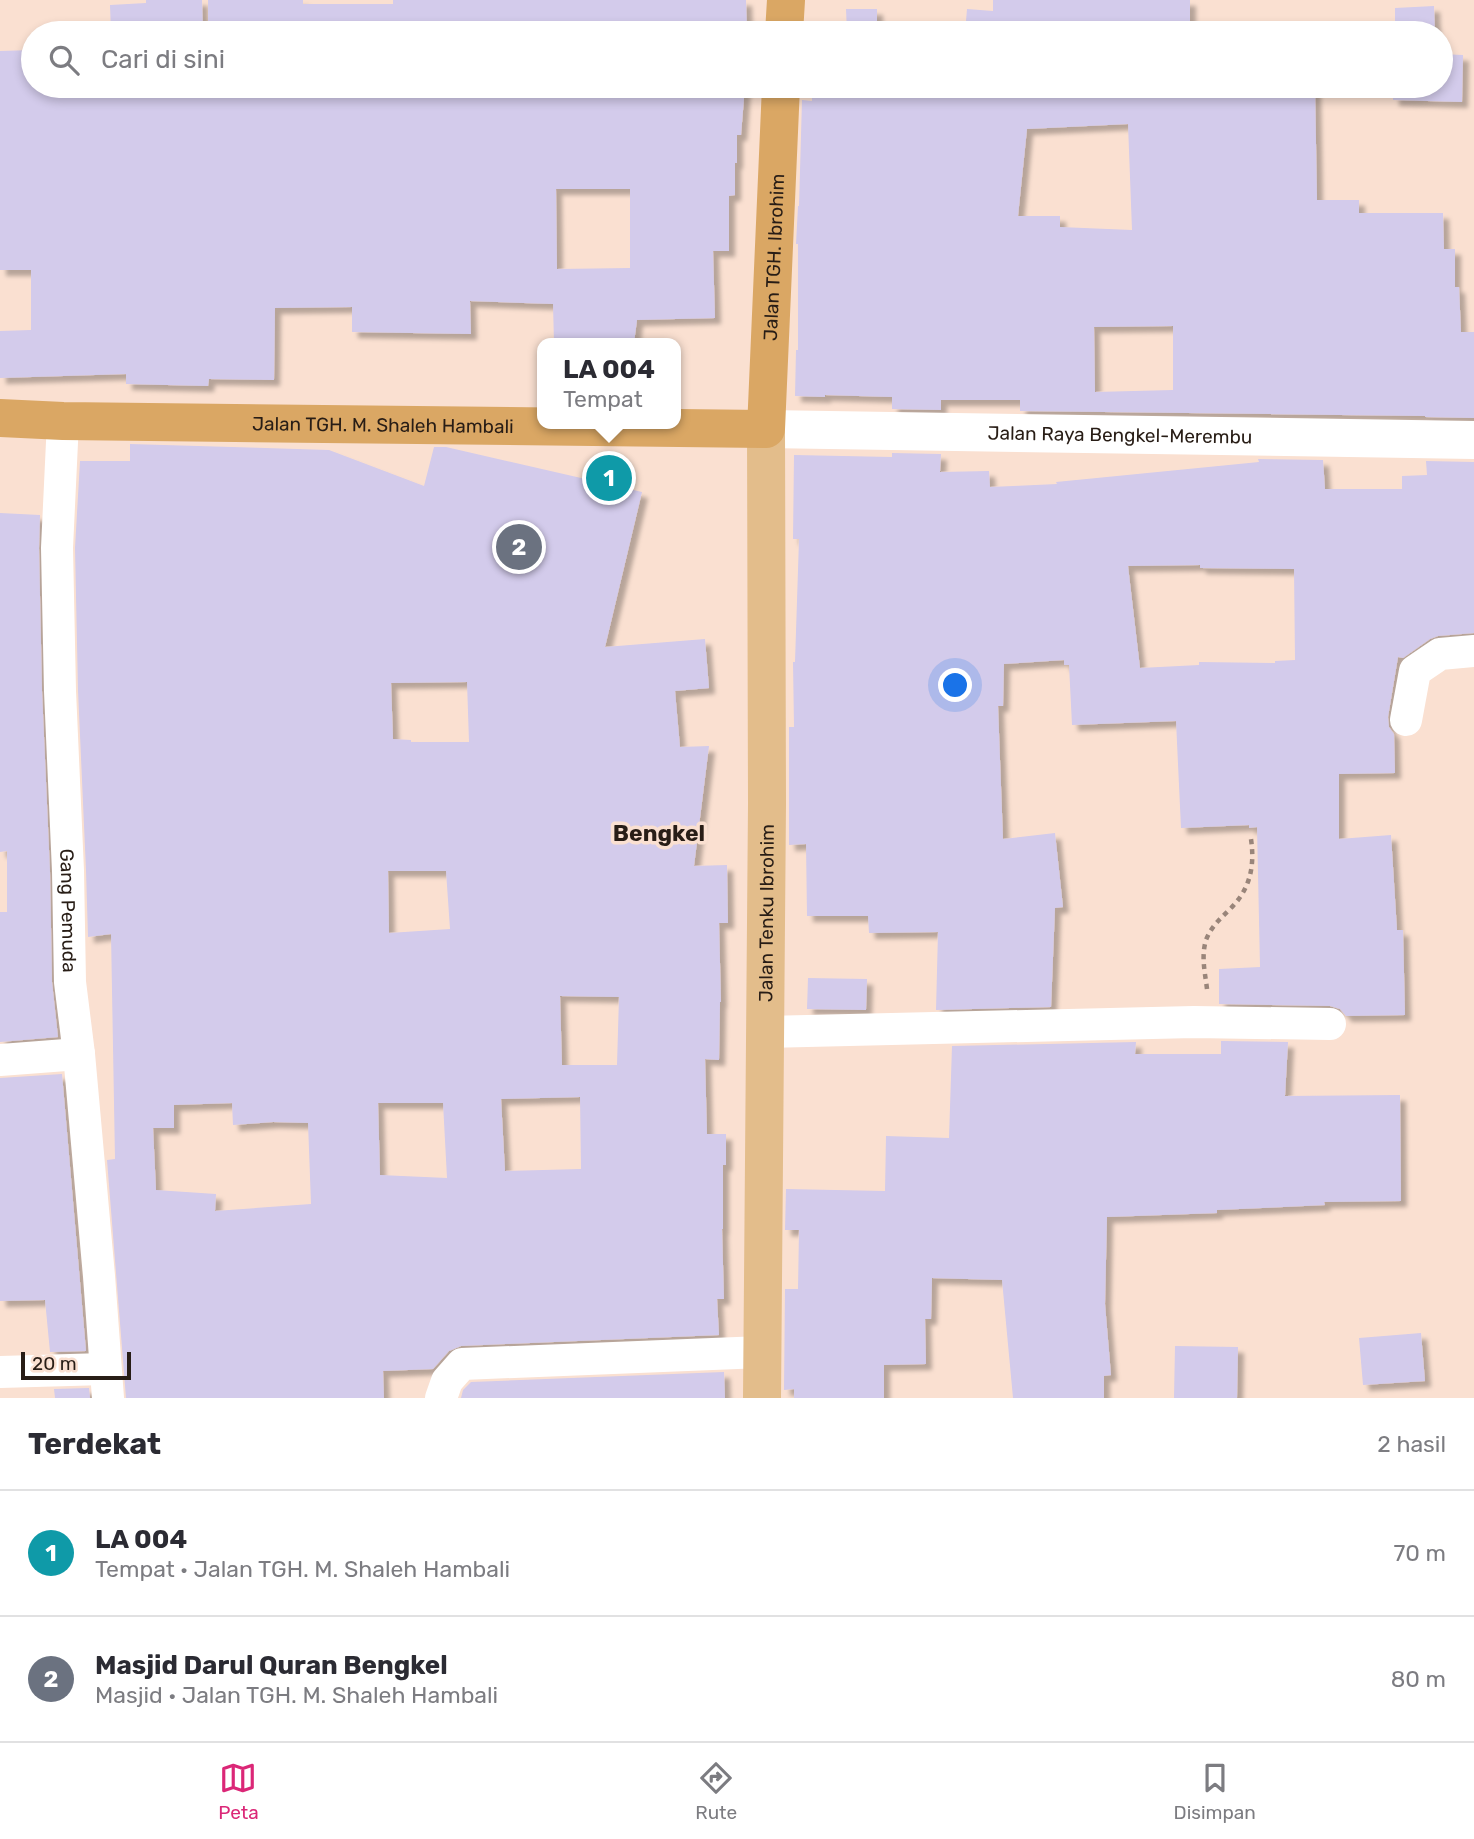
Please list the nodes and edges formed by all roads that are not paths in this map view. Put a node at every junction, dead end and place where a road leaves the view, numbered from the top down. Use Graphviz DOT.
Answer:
graph roads {
  1 [pos="786,0"];
  2 [pos="784,21"];
  3 [pos="780,98"];
  4 [pos="0,418"];
  5 [pos="63,421"];
  6 [pos="537,426"];
  7 [pos="681,428"];
  8 [pos="766,429"];
  9 [pos="1474,440"];
  10 [pos="1474,650"];
  11 [pos="1406,720"];
  12 [pos="1330,1024"];
  13 [pos="765,1032"];
  14 [pos="79,1054"];
  15 [pos="0,1060"];
  16 [pos="762,1352"];
  17 [pos="0,1373"];
  18 [pos="107,1383"];
  19 [pos="441,1398"];
  20 [pos="762,1398"];
  1 -- 2 [label="highway"];
  3 -- 8 [label="highway, Jalan TGH. Ibrohim"];
  4 -- 5 [label="highway, Jalan TGH. M. Shaleh Hambali"];
  5 -- 6 [label="highway, Jalan TGH. M. Shaleh Hambali"];
  5 -- 14 [label="street, Gang Pemuda"];
  7 -- 8 [label="highway, Jalan TGH. M. Shaleh Hambali"];
  8 -- 9 [label="street, Jalan Raya Bengkel-Merembu"];
  8 -- 13 [label="main road, Jalan Tenku Ibrohim"];
  10 -- 11 [label="street"];
  12 -- 13 [label="street"];
  13 -- 16 [label="main road, Jalan Tenku Ibrohim"];
  14 -- 15 [label="street"];
  14 -- 18 [label="street, Gang Pemuda"];
  16 -- 19 [label="street"];
  16 -- 20 [label="main road, Jalan Tenku Ibrohim"];
  17 -- 18 [label="street"];
}
